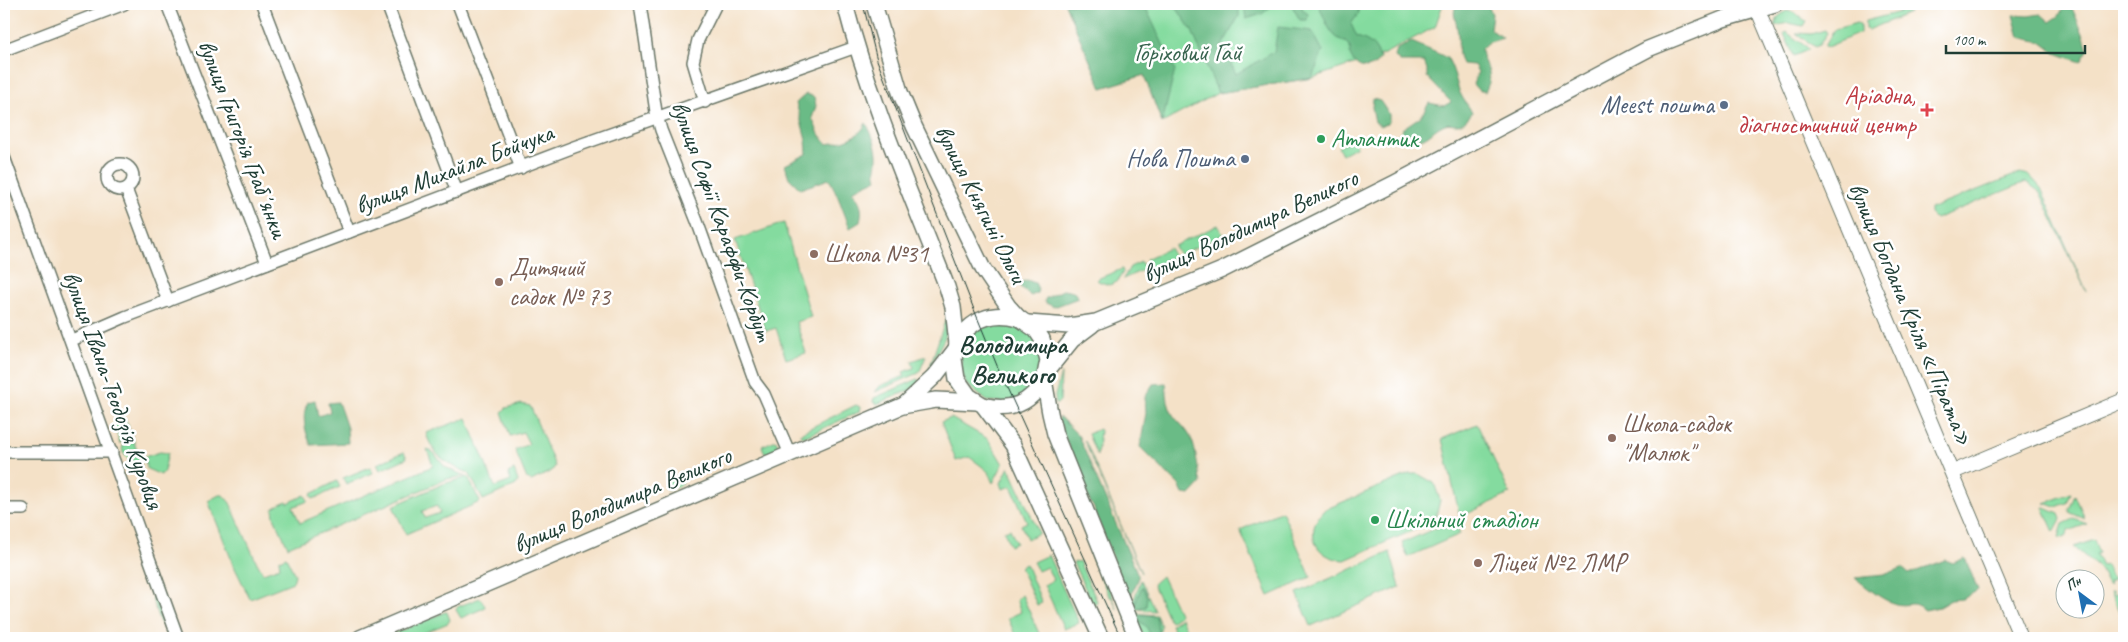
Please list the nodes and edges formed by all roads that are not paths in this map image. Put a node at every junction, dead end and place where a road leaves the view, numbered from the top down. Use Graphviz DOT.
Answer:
graph roads {
  1 [pos="124,4"];
  2 [pos="167,4"];
  3 [pos="262,4"];
  4 [pos="387,4"];
  5 [pos="458,4"];
  6 [pos="640,4"];
  7 [pos="716,4"];
  8 [pos="845,4"];
  9 [pos="874,4"];
  10 [pos="1775,4"];
  11 [pos="1757,8"];
  12 [pos="856,47"];
  13 [pos="4,50"];
  14 [pos="704,102"];
  15 [pos="657,119"];
  16 [pos="4,157"];
  17 [pos="521,168"];
  18 [pos="126,189"];
  19 [pos="457,192"];
  20 [pos="349,232"];
  21 [pos="267,263"];
  22 [pos="168,301"];
  23 [pos="1023,320"];
  24 [pos="1096,322"];
  25 [pos="72,340"];
  26 [pos="956,346"];
  27 [pos="1046,375"];
  28 [pos="2124,400"];
  29 [pos="980,404"];
  30 [pos="902,406"];
  31 [pos="4,452"];
  32 [pos="112,452"];
  33 [pos="790,454"];
  34 [pos="1953,472"];
  35 [pos="4,509"];
  36 [pos="23,509"];
  37 [pos="178,638"];
  38 [pos="360,638"];
  39 [pos="1101,638"];
  40 [pos="1137,638"];
  41 [pos="2021,638"];
  1 -- 13 [label="street"];
  2 -- 21 [label="street, вулиця Григорія Грабʼянки"];
  3 -- 20 [label="street"];
  4 -- 19 [label="street"];
  5 -- 17 [label="street"];
  6 -- 15 [label="street, вулиця Софії Караффи-Корбут"];
  7 -- 14 [label="street"];
  8 -- 12 [label="main road"];
  9 -- 23 [label="main road, вулиця Княгині Ольги"];
  10 -- 11 [label="main road, вулиця Володимира Великого"];
  11 -- 24 [label="main road, вулиця Володимира Великого"];
  11 -- 34 [label="street, вулиця Богдана Кріля «Пірата»"];
  12 -- 14 [label="street, вулиця Михайла Бойчука"];
  12 -- 26 [label="main road"];
  14 -- 15 [label="street, вулиця Михайла Бойчука"];
  15 -- 17 [label="street, вулиця Михайла Бойчука"];
  15 -- 33 [label="street, вулиця Софії Караффи-Корбут"];
  16 -- 25 [label="street, вулиця Івана-Теодозія Куровця"];
  17 -- 19 [label="street, вулиця Михайла Бойчука"];
  18 -- 22 [label="street"];
  19 -- 20 [label="street, вулиця Михайла Бойчука"];
  20 -- 21 [label="street, вулиця Михайла Бойчука"];
  21 -- 22 [label="street, вулиця Михайла Бойчука"];
  22 -- 25 [label="street, вулиця Михайла Бойчука"];
  23 -- 24 [label="main road, вулиця Володимира Великого"];
  23 -- 26 [label="main road, вулиця Володимира Великого"];
  23 -- 27 [label="main road, вулиця Княгині Ольги"];
  24 -- 27 [label="main road, вулиця Володимира Великого"];
  25 -- 32 [label="street, вулиця Івана-Теодозія Куровця"];
  26 -- 29 [label="main road"];
  26 -- 30 [label="main road, вулиця Володимира Великого"];
  27 -- 29 [label="main road, вулиця Володимира Великого"];
  27 -- 40 [label="main road, вулиця Княгині Ольги"];
  28 -- 34 [label="street"];
  29 -- 30 [label="main road, вулиця Володимира Великого"];
  29 -- 39 [label="main road"];
  30 -- 33 [label="main road, вулиця Володимира Великого"];
  31 -- 32 [label="street"];
  32 -- 37 [label="street, вулиця Івана-Теодозія Куровця"];
  33 -- 38 [label="main road, вулиця Володимира Великого"];
  34 -- 41 [label="street, вулиця Богдана Кріля «Пірата»"];
  35 -- 36 [label="street"];
}
